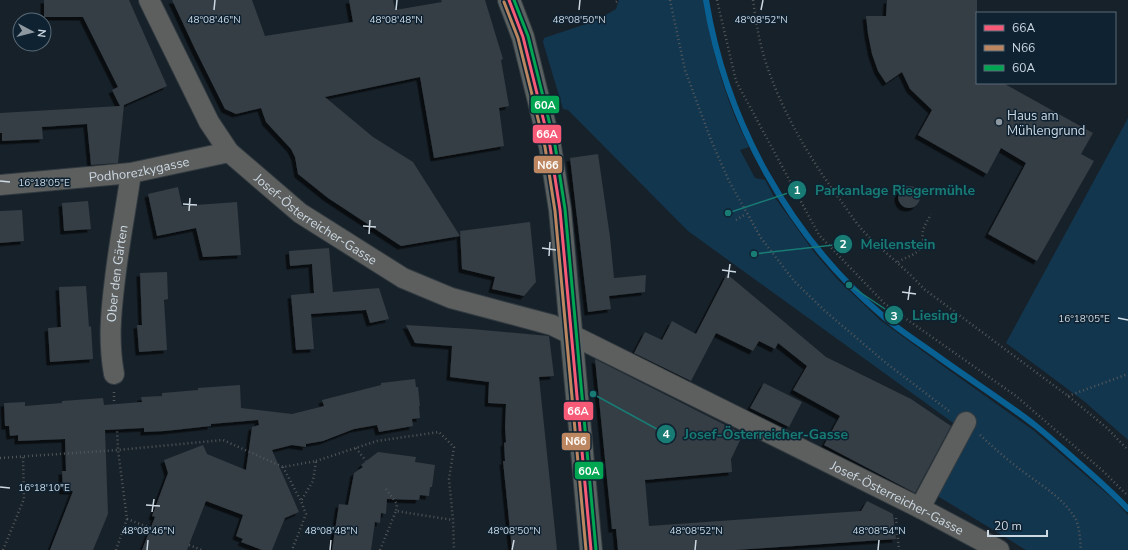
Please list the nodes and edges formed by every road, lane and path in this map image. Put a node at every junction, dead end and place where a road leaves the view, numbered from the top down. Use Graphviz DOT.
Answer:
graph roads {
  1 [pos="148,0"];
  2 [pos="509,0"];
  3 [pos="670,0"];
  4 [pos="717,0"];
  5 [pos="753,0"];
  6 [pos="229,152"];
  7 [pos="131,173"];
  8 [pos="0,185"];
  9 [pos="746,214"];
  10 [pos="931,214"];
  11 [pos="736,220"];
  12 [pos="898,262"];
  13 [pos="570,334"];
  14 [pos="114,374"];
  15 [pos="1128,374"];
  16 [pos="1068,396"];
  17 [pos="966,422"];
  18 [pos="117,430"];
  19 [pos="356,448"];
  20 [pos="118,450"];
  21 [pos="1128,450"];
  22 [pos="23,456"];
  23 [pos="0,458"];
  24 [pos="316,461"];
  25 [pos="366,461"];
  26 [pos="283,467"];
  27 [pos="386,489"];
  28 [pos="895,495"];
  29 [pos="1128,496"];
  30 [pos="301,501"];
  31 [pos="920,508"];
  32 [pos="396,512"];
  33 [pos="127,519"];
  34 [pos="453,520"];
  35 [pos="151,528"];
  36 [pos="189,545"];
  37 [pos="3,550"];
  38 [pos="116,550"];
  39 [pos="202,550"];
  40 [pos="292,550"];
  41 [pos="380,550"];
  42 [pos="454,550"];
  43 [pos="591,550"];
  44 [pos="899,550"];
  45 [pos="999,550"];
  46 [pos="1081,550"];
  1 -- 6 [label="street, Josef-Österreicher-Gasse"];
  2 -- 13 [label="main road"];
  3 -- 9 [label="path"];
  4 -- 29 [label="path"];
  5 -- 12 [label="path"];
  6 -- 7 [label="street, Podhorezkygasse"];
  6 -- 13 [label="street, Josef-Österreicher-Gasse"];
  7 -- 8 [label="street, Podhorezkygasse"];
  7 -- 14 [label="street, Ober den Gärten"];
  9 -- 11 [label="path"];
  9 -- 17 [label="path"];
  10 -- 12 [label="path"];
  12 -- 16 [label="path"];
  13 -- 28 [label="street, Josef-Österreicher-Gasse"];
  13 -- 43 [label="main road"];
  15 -- 16 [label="path"];
  16 -- 21 [label="path"];
  17 -- 31 [label="street"];
  17 -- 46 [label="path"];
  18 -- 20 [label="path"];
  19 -- 24 [label="path"];
  19 -- 25 [label="path"];
  19 -- 34 [label="path"];
  20 -- 22 [label="path"];
  20 -- 26 [label="path"];
  20 -- 33 [label="path"];
  22 -- 23 [label="path"];
  22 -- 37 [label="path"];
  24 -- 26 [label="path"];
  24 -- 30 [label="path"];
  26 -- 30 [label="path"];
  27 -- 32 [label="path"];
  28 -- 31 [label="street, Josef-Österreicher-Gasse"];
  28 -- 44 [label="path"];
  30 -- 40 [label="path"];
  31 -- 45 [label="street, Josef-Österreicher-Gasse"];
  32 -- 34 [label="path"];
  32 -- 41 [label="path"];
  33 -- 35 [label="path"];
  33 -- 38 [label="path"];
  34 -- 42 [label="path"];
  36 -- 39 [label="path"];
}
